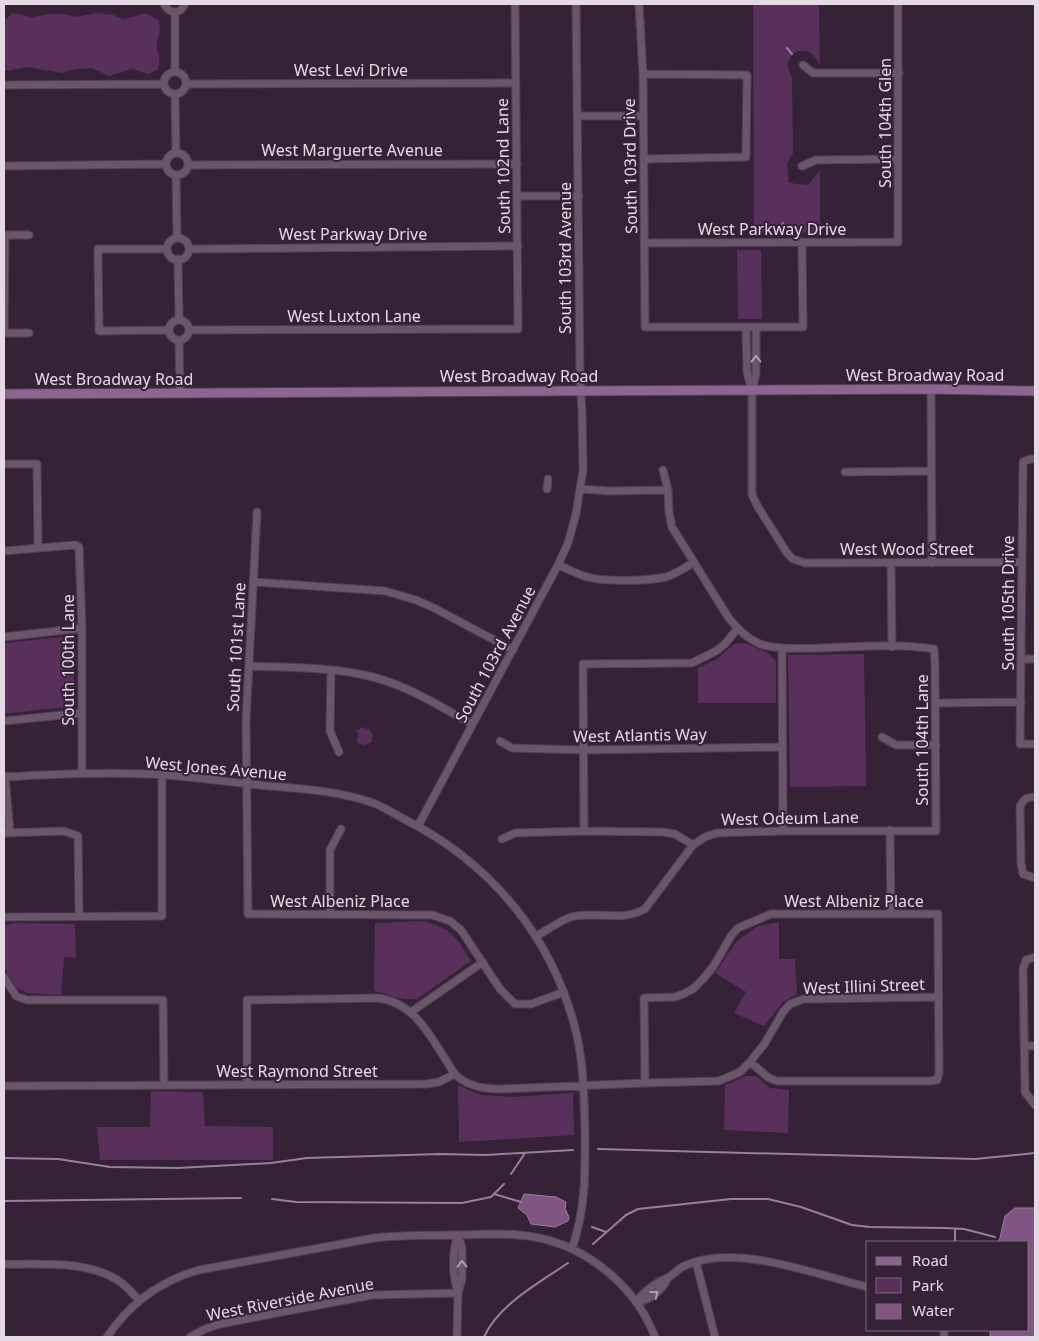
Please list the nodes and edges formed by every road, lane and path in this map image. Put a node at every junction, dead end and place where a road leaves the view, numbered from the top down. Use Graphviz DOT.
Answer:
graph roads {
  1 [pos="164,4"];
  2 [pos="185,4"];
  3 [pos="514,4"];
  4 [pos="576,4"];
  5 [pos="639,4"];
  6 [pos="898,4"];
  7 [pos="175,12"];
  8 [pos="803,65"];
  9 [pos="175,72"];
  10 [pos="899,73"];
  11 [pos="643,74"];
  12 [pos="516,83"];
  13 [pos="164,84"];
  14 [pos="187,84"];
  15 [pos="4,85"];
  16 [pos="175,95"];
  17 [pos="578,116"];
  18 [pos="643,116"];
  19 [pos="176,153"];
  20 [pos="898,159"];
  21 [pos="644,160"];
  22 [pos="165,164"];
  23 [pos="517,164"];
  24 [pos="188,165"];
  25 [pos="4,166"];
  26 [pos="802,166"];
  27 [pos="176,176"];
  28 [pos="517,196"];
  29 [pos="579,196"];
  30 [pos="4,235"];
  31 [pos="29,235"];
  32 [pos="178,238"];
  33 [pos="802,242"];
  34 [pos="898,242"];
  35 [pos="645,243"];
  36 [pos="518,246"];
  37 [pos="167,249"];
  38 [pos="189,249"];
  39 [pos="178,259"];
  40 [pos="179,320"];
  41 [pos="746,327"];
  42 [pos="756,327"];
  43 [pos="518,329"];
  44 [pos="168,330"];
  45 [pos="189,330"];
  46 [pos="4,333"];
  47 [pos="29,333"];
  48 [pos="179,340"];
  49 [pos="931,389"];
  50 [pos="752,390"];
  51 [pos="581,391"];
  52 [pos="1035,391"];
  53 [pos="4,394"];
  54 [pos="180,394"];
  55 [pos="1035,459"];
  56 [pos="4,464"];
  57 [pos="663,470"];
  58 [pos="931,470"];
  59 [pos="845,472"];
  60 [pos="548,479"];
  61 [pos="547,489"];
  62 [pos="581,489"];
  63 [pos="668,490"];
  64 [pos="256,512"];
  65 [pos="38,548"];
  66 [pos="4,552"];
  67 [pos="694,562"];
  68 [pos="1022,562"];
  69 [pos="891,563"];
  70 [pos="932,563"];
  71 [pos="558,565"];
  72 [pos="254,582"];
  73 [pos="82,628"];
  74 [pos="737,629"];
  75 [pos="4,636"];
  76 [pos="892,646"];
  77 [pos="782,648"];
  78 [pos="513,650"];
  79 [pos="1021,659"];
  80 [pos="1035,659"];
  81 [pos="249,666"];
  82 [pos="331,670"];
  83 [pos="1021,702"];
  84 [pos="936,703"];
  85 [pos="82,713"];
  86 [pos="4,721"];
  87 [pos="472,724"];
  88 [pos="882,738"];
  89 [pos="500,741"];
  90 [pos="1035,744"];
  91 [pos="936,745"];
  92 [pos="783,747"];
  93 [pos="583,750"];
  94 [pos="339,752"];
  95 [pos="82,774"];
  96 [pos="162,774"];
  97 [pos="4,776"];
  98 [pos="246,784"];
  99 [pos="1035,797"];
  100 [pos="418,826"];
  101 [pos="340,829"];
  102 [pos="890,830"];
  103 [pos="584,831"];
  104 [pos="783,831"];
  105 [pos="936,831"];
  106 [pos="7,832"];
  107 [pos="502,839"];
  108 [pos="693,845"];
  109 [pos="1035,878"];
  110 [pos="248,914"];
  111 [pos="330,914"];
  112 [pos="891,914"];
  113 [pos="79,916"];
  114 [pos="4,917"];
  115 [pos="536,936"];
  116 [pos="1035,957"];
  117 [pos="483,962"];
  118 [pos="4,977"];
  119 [pos="564,992"];
  120 [pos="939,997"];
  121 [pos="411,1012"];
  122 [pos="1024,1046"];
  123 [pos="1035,1046"];
  124 [pos="750,1062"];
  125 [pos="455,1074"];
  126 [pos="644,1083"];
  127 [pos="164,1084"];
  128 [pos="247,1084"];
  129 [pos="584,1085"];
  130 [pos="4,1086"];
  131 [pos="1035,1105"];
  132 [pos="458,1235"];
  133 [pos="572,1249"];
  134 [pos="696,1262"];
  135 [pos="4,1264"];
  136 [pos="866,1286"];
  137 [pos="458,1293"];
  138 [pos="139,1300"];
  139 [pos="636,1302"];
  140 [pos="107,1337"];
  141 [pos="190,1337"];
  142 [pos="457,1337"];
  143 [pos="655,1337"];
  144 [pos="715,1337"];
  1 -- 7 [label="street"];
  2 -- 7 [label="street"];
  3 -- 12 [label="street, South 102nd Lane"];
  4 -- 17 [label="street, South 103rd Avenue"];
  5 -- 11 [label="street, South 103rd Drive"];
  6 -- 10 [label="street, South 104th Glen"];
  7 -- 9 [label="street"];
  8 -- 10 [label="street"];
  9 -- 13 [label="street"];
  9 -- 14 [label="street"];
  10 -- 20 [label="street, South 104th Glen"];
  11 -- 18 [label="street, South 103rd Drive"];
  11 -- 21 [label="street"];
  12 -- 14 [label="street, West Levi Drive"];
  12 -- 23 [label="street, South 102nd Lane"];
  13 -- 15 [label="street"];
  13 -- 16 [label="street"];
  14 -- 16 [label="street"];
  16 -- 19 [label="street"];
  17 -- 18 [label="street"];
  17 -- 29 [label="street, South 103rd Avenue"];
  18 -- 21 [label="street, South 103rd Drive"];
  19 -- 22 [label="street"];
  19 -- 24 [label="street"];
  20 -- 26 [label="street"];
  20 -- 34 [label="street, South 104th Glen"];
  21 -- 35 [label="street, South 103rd Drive"];
  22 -- 25 [label="street"];
  22 -- 27 [label="street"];
  23 -- 24 [label="street, West Marguerte Avenue"];
  23 -- 28 [label="street, South 102nd Lane"];
  24 -- 27 [label="street"];
  27 -- 32 [label="street"];
  28 -- 29 [label="street"];
  28 -- 36 [label="street, South 102nd Lane"];
  29 -- 51 [label="street, South 103rd Avenue"];
  30 -- 31 [label="street"];
  30 -- 46 [label="street"];
  32 -- 37 [label="street"];
  32 -- 38 [label="street"];
  33 -- 34 [label="street, West Parkway Drive"];
  33 -- 35 [label="street, West Parkway Drive"];
  33 -- 42 [label="street"];
  35 -- 41 [label="street, South 103rd Drive"];
  36 -- 38 [label="street, West Parkway Drive"];
  36 -- 43 [label="street, South 102nd Lane"];
  37 -- 39 [label="street"];
  37 -- 44 [label="street"];
  38 -- 39 [label="street"];
  39 -- 40 [label="street"];
  40 -- 44 [label="street"];
  40 -- 45 [label="street"];
  41 -- 42 [label="street"];
  41 -- 50 [label="street"];
  50 -- 42 [label="street, one-way"];
  43 -- 45 [label="street, West Luxton Lane"];
  44 -- 48 [label="street"];
  45 -- 48 [label="street"];
  46 -- 47 [label="street"];
  48 -- 54 [label="street"];
  49 -- 50 [label="main road, West Broadway Road"];
  49 -- 52 [label="main road, West Broadway Road"];
  49 -- 58 [label="street"];
  50 -- 51 [label="main road, West Broadway Road"];
  50 -- 69 [label="street, West Wood Street"];
  51 -- 54 [label="main road, West Broadway Road"];
  51 -- 62 [label="street, South 103rd Avenue"];
  53 -- 54 [label="main road, West Broadway Road"];
  55 -- 68 [label="street, South 105th Drive"];
  56 -- 65 [label="street"];
  57 -- 63 [label="street"];
  58 -- 59 [label="street"];
  58 -- 70 [label="street"];
  60 -- 61 [label="street"];
  62 -- 63 [label="street"];
  62 -- 71 [label="street, South 103rd Avenue"];
  63 -- 67 [label="street"];
  64 -- 72 [label="street, South 101st Lane"];
  65 -- 66 [label="street"];
  65 -- 73 [label="street, South 100th Lane"];
  67 -- 71 [label="street"];
  67 -- 74 [label="street"];
  68 -- 70 [label="street, West Wood Street"];
  68 -- 79 [label="street, South 105th Drive"];
  69 -- 70 [label="street, West Wood Street"];
  69 -- 76 [label="street"];
  71 -- 78 [label="street, South 103rd Avenue"];
  72 -- 78 [label="street"];
  72 -- 81 [label="street, South 101st Lane"];
  73 -- 75 [label="street"];
  73 -- 85 [label="street, South 100th Lane"];
  74 -- 77 [label="street"];
  74 -- 93 [label="street"];
  76 -- 77 [label="street"];
  76 -- 84 [label="street, South 104th Lane"];
  77 -- 92 [label="street"];
  78 -- 87 [label="street, South 103rd Avenue"];
  79 -- 80 [label="street"];
  79 -- 83 [label="street, South 105th Drive"];
  81 -- 82 [label="street"];
  81 -- 98 [label="street, South 101st Lane"];
  82 -- 87 [label="street"];
  82 -- 94 [label="street"];
  83 -- 84 [label="street"];
  83 -- 90 [label="street, South 105th Drive"];
  84 -- 91 [label="street, South 104th Lane"];
  85 -- 86 [label="street"];
  85 -- 95 [label="street, South 100th Lane"];
  87 -- 100 [label="street, South 103rd Avenue"];
  88 -- 91 [label="street"];
  89 -- 93 [label="street, West Atlantis Way"];
  91 -- 105 [label="street, South 104th Lane"];
  92 -- 93 [label="street, West Atlantis Way"];
  92 -- 104 [label="street"];
  93 -- 103 [label="street"];
  95 -- 96 [label="street, West Jones Avenue"];
  95 -- 97 [label="street, West Jones Avenue"];
  96 -- 98 [label="street, West Jones Avenue"];
  96 -- 113 [label="street"];
  97 -- 106 [label="street"];
  98 -- 100 [label="street, West Jones Avenue"];
  98 -- 110 [label="street, South 101st Lane"];
  99 -- 109 [label="street"];
  100 -- 115 [label="street"];
  101 -- 111 [label="street"];
  102 -- 104 [label="street, West Odeum Lane"];
  102 -- 105 [label="street, West Odeum Lane"];
  102 -- 112 [label="street"];
  103 -- 107 [label="street"];
  103 -- 108 [label="street"];
  104 -- 108 [label="street, West Odeum Lane"];
  106 -- 113 [label="street"];
  108 -- 115 [label="street"];
  110 -- 111 [label="street, West Albeniz Place"];
  111 -- 117 [label="street, West Albeniz Place"];
  112 -- 120 [label="street, West Albeniz Place"];
  112 -- 126 [label="street, West Albeniz Place"];
  113 -- 114 [label="street"];
  115 -- 119 [label="street"];
  116 -- 122 [label="street"];
  117 -- 119 [label="street"];
  117 -- 121 [label="street"];
  118 -- 127 [label="street"];
  119 -- 129 [label="street"];
  120 -- 124 [label="street, West Illini Street"];
  120 -- 124 [label="street"];
  121 -- 125 [label="street"];
  121 -- 128 [label="street"];
  122 -- 123 [label="street"];
  122 -- 131 [label="street"];
  124 -- 126 [label="street"];
  125 -- 128 [label="street, West Raymond Street"];
  125 -- 129 [label="street"];
  126 -- 129 [label="street"];
  127 -- 128 [label="street, West Raymond Street"];
  127 -- 130 [label="street, West Raymond Street"];
  129 -- 133 [label="street"];
  132 -- 133 [label="street"];
  132 -- 137 [label="street"];
  132 -- 138 [label="street"];
  133 -- 139 [label="street"];
  134 -- 136 [label="street"];
  134 -- 139 [label="street"];
  134 -- 144 [label="street"];
  135 -- 138 [label="street"];
  137 -- 141 [label="street, West Riverside Avenue"];
  137 -- 142 [label="street"];
  138 -- 140 [label="street"];
  139 -- 143 [label="street"];
}
